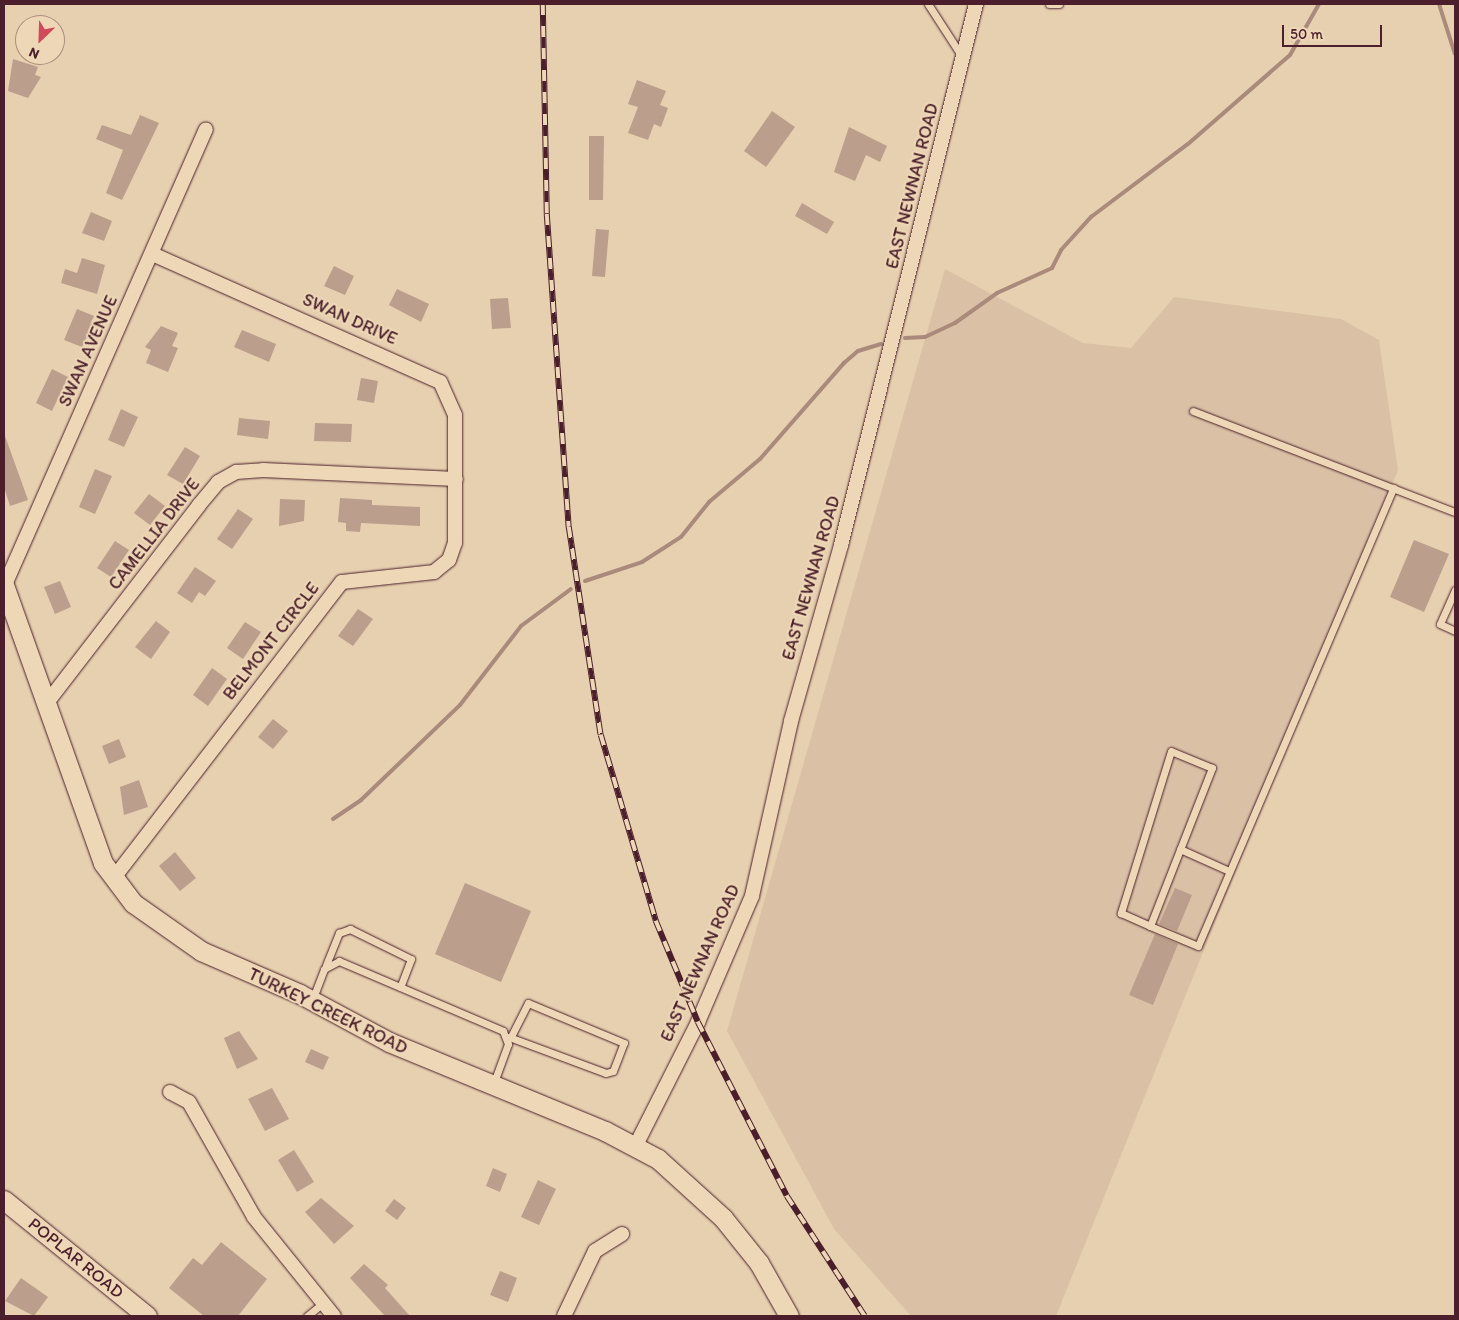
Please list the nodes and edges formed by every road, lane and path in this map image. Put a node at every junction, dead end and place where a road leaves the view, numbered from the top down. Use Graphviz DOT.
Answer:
graph roads {
  1 [pos="928,4"];
  2 [pos="976,4"];
  3 [pos="1049,4"];
  4 [pos="1059,4"];
  5 [pos="964,58"];
  6 [pos="206,130"];
  7 [pos="152,254"];
  8 [pos="1193,411"];
  9 [pos="456,479"];
  10 [pos="1393,488"];
  11 [pos="1455,512"];
  12 [pos="4,586"];
  13 [pos="1455,590"];
  14 [pos="1455,631"];
  15 [pos="46,704"];
  16 [pos="1180,849"];
  17 [pos="1230,871"];
  18 [pos="113,879"];
  19 [pos="1150,926"];
  20 [pos="324,969"];
  21 [pos="400,987"];
  22 [pos="312,1001"];
  23 [pos="510,1036"];
  24 [pos="493,1085"];
  25 [pos="170,1092"];
  26 [pos="636,1145"];
  27 [pos="4,1200"];
  28 [pos="622,1234"];
  29 [pos="322,1304"];
  30 [pos="148,1316"];
  31 [pos="307,1316"];
  32 [pos="334,1316"];
  33 [pos="564,1316"];
  34 [pos="790,1316"];
  1 -- 5 [label="lane"];
  2 -- 5 [label="street, EAST NEWNAN ROAD"];
  3 -- 4 [label="lane"];
  5 -- 26 [label="street, EAST NEWNAN ROAD"];
  6 -- 7 [label="street, SWAN AVENUE"];
  7 -- 9 [label="street, SWAN DRIVE"];
  7 -- 12 [label="street, SWAN AVENUE"];
  8 -- 10 [label="lane"];
  9 -- 15 [label="street, CAMELLIA DRIVE"];
  9 -- 18 [label="street, BELMONT CIRCLE"];
  10 -- 11 [label="lane"];
  10 -- 17 [label="lane"];
  12 -- 15 [label="street, TURKEY CREEK ROAD"];
  13 -- 14 [label="lane"];
  15 -- 18 [label="street, TURKEY CREEK ROAD"];
  16 -- 17 [label="lane"];
  16 -- 19 [label="lane"];
  16 -- 19 [label="lane"];
  17 -- 19 [label="lane"];
  18 -- 22 [label="street, TURKEY CREEK ROAD"];
  20 -- 21 [label="lane"];
  20 -- 21 [label="lane"];
  20 -- 22 [label="lane"];
  21 -- 23 [label="lane"];
  22 -- 24 [label="street, TURKEY CREEK ROAD"];
  23 -- 23 [label="lane"];
  23 -- 24 [label="lane"];
  24 -- 26 [label="street, TURKEY CREEK ROAD"];
  25 -- 29 [label="street"];
  26 -- 34 [label="street, TURKEY CREEK ROAD"];
  27 -- 30 [label="street, POPLAR ROAD"];
  28 -- 33 [label="street"];
  29 -- 31 [label="lane"];
  29 -- 32 [label="street"];
}
